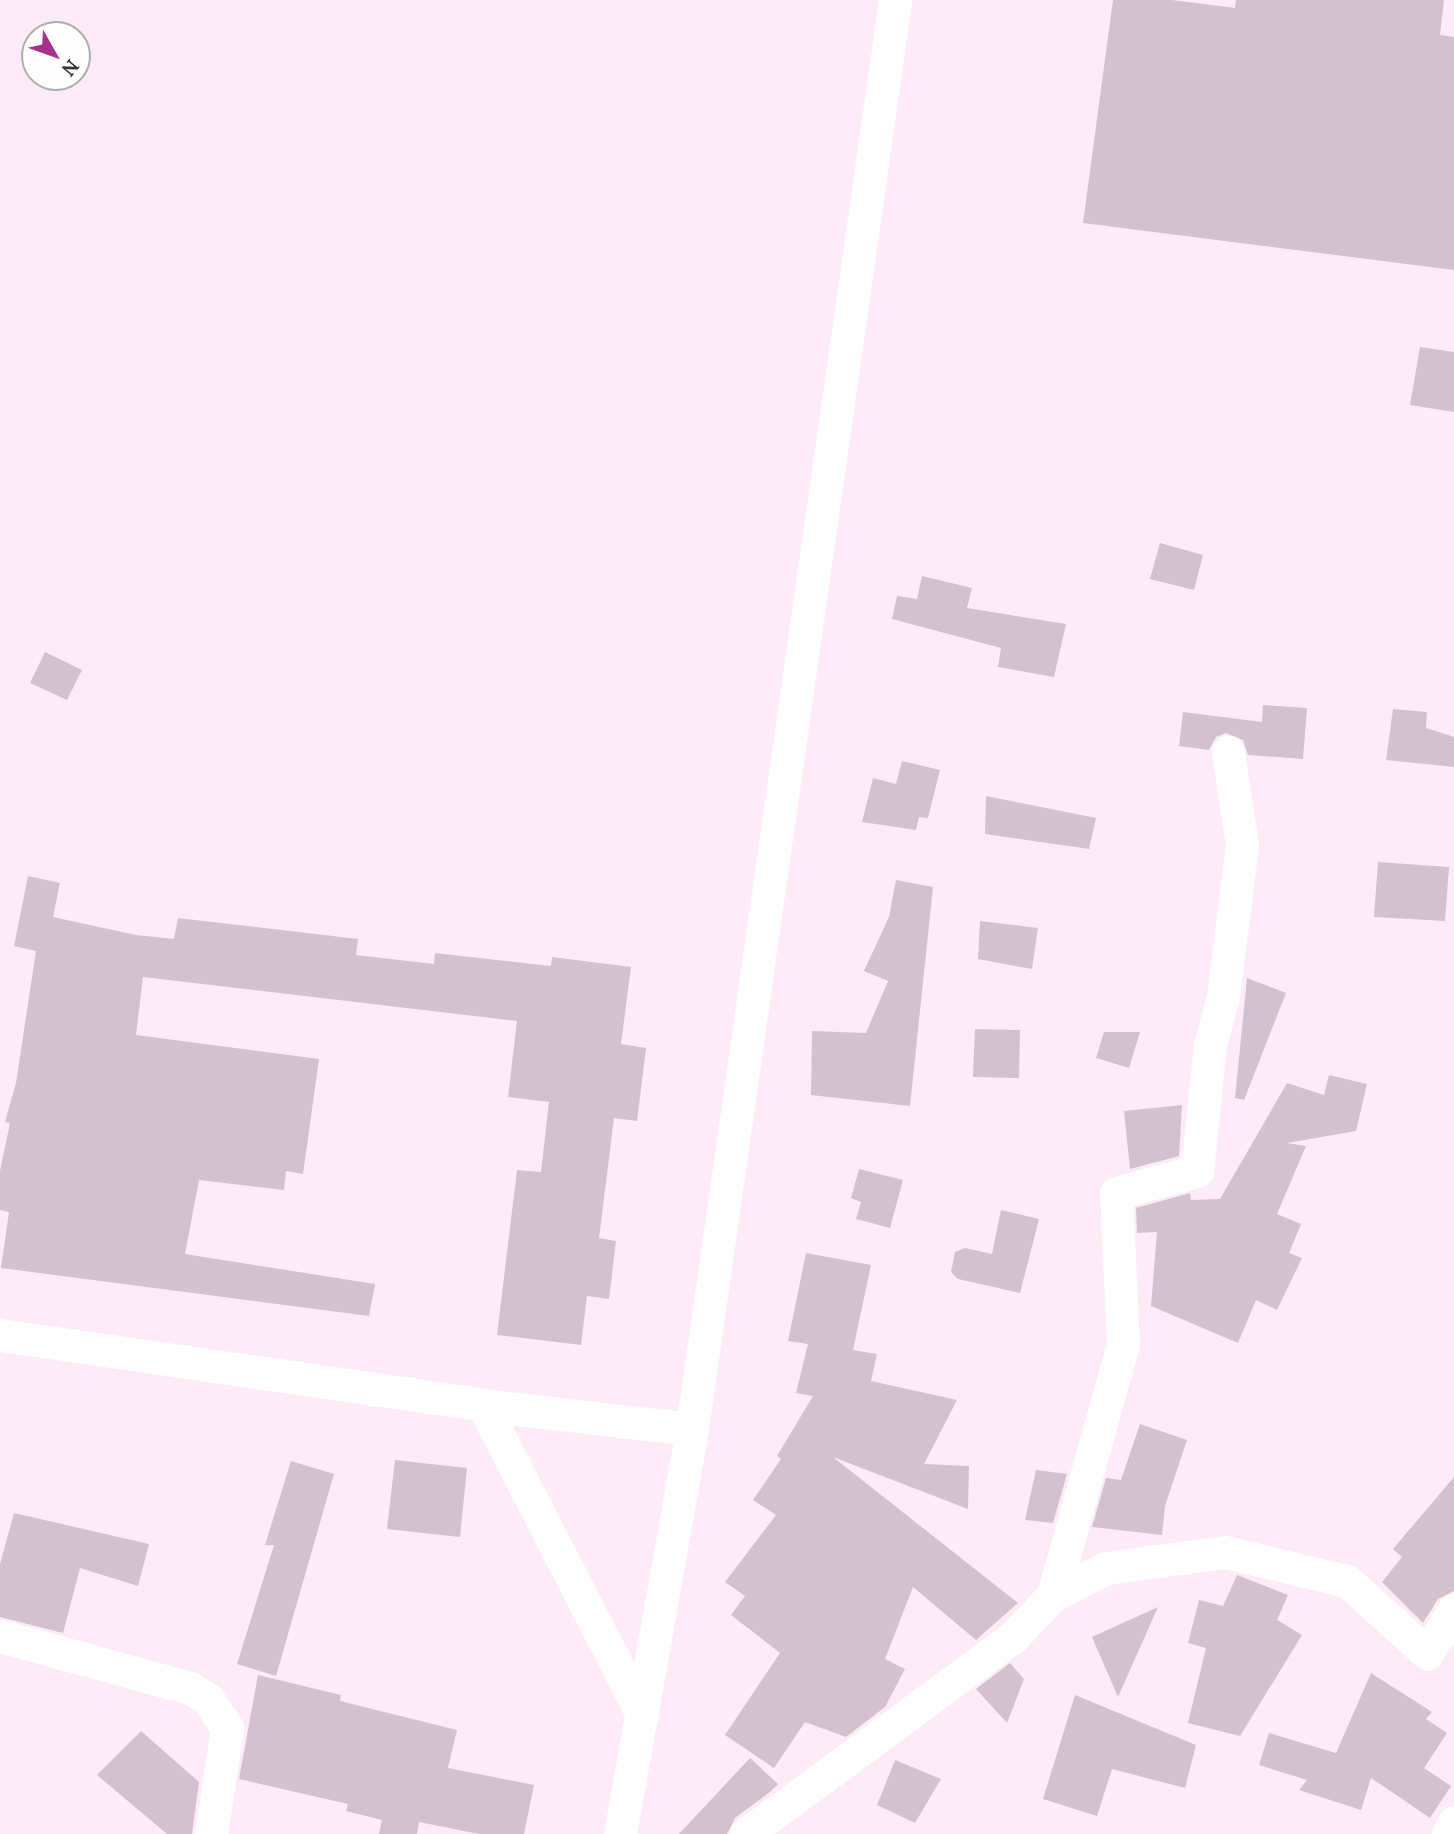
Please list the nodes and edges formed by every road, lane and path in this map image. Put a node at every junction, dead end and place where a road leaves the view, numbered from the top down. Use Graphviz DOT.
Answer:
graph roads {
  1 [pos="895,0"];
  2 [pos="1228,751"];
  3 [pos="0,1335"];
  4 [pos="483,1405"];
  5 [pos="692,1429"];
  6 [pos="1054,1595"];
  7 [pos="1454,1610"];
  8 [pos="0,1636"];
  9 [pos="642,1715"];
  10 [pos="1454,1822"];
  11 [pos="211,1834"];
  12 [pos="620,1834"];
  13 [pos="746,1834"];
  14 [pos="1448,1834"];
  1 -- 5 [label="street"];
  2 -- 6 [label="street"];
  3 -- 4 [label="street"];
  4 -- 5 [label="street"];
  4 -- 9 [label="street"];
  5 -- 9 [label="street"];
  6 -- 7 [label="street"];
  6 -- 13 [label="street"];
  8 -- 11 [label="street"];
  9 -- 12 [label="street"];
  10 -- 14 [label="street"];
}
